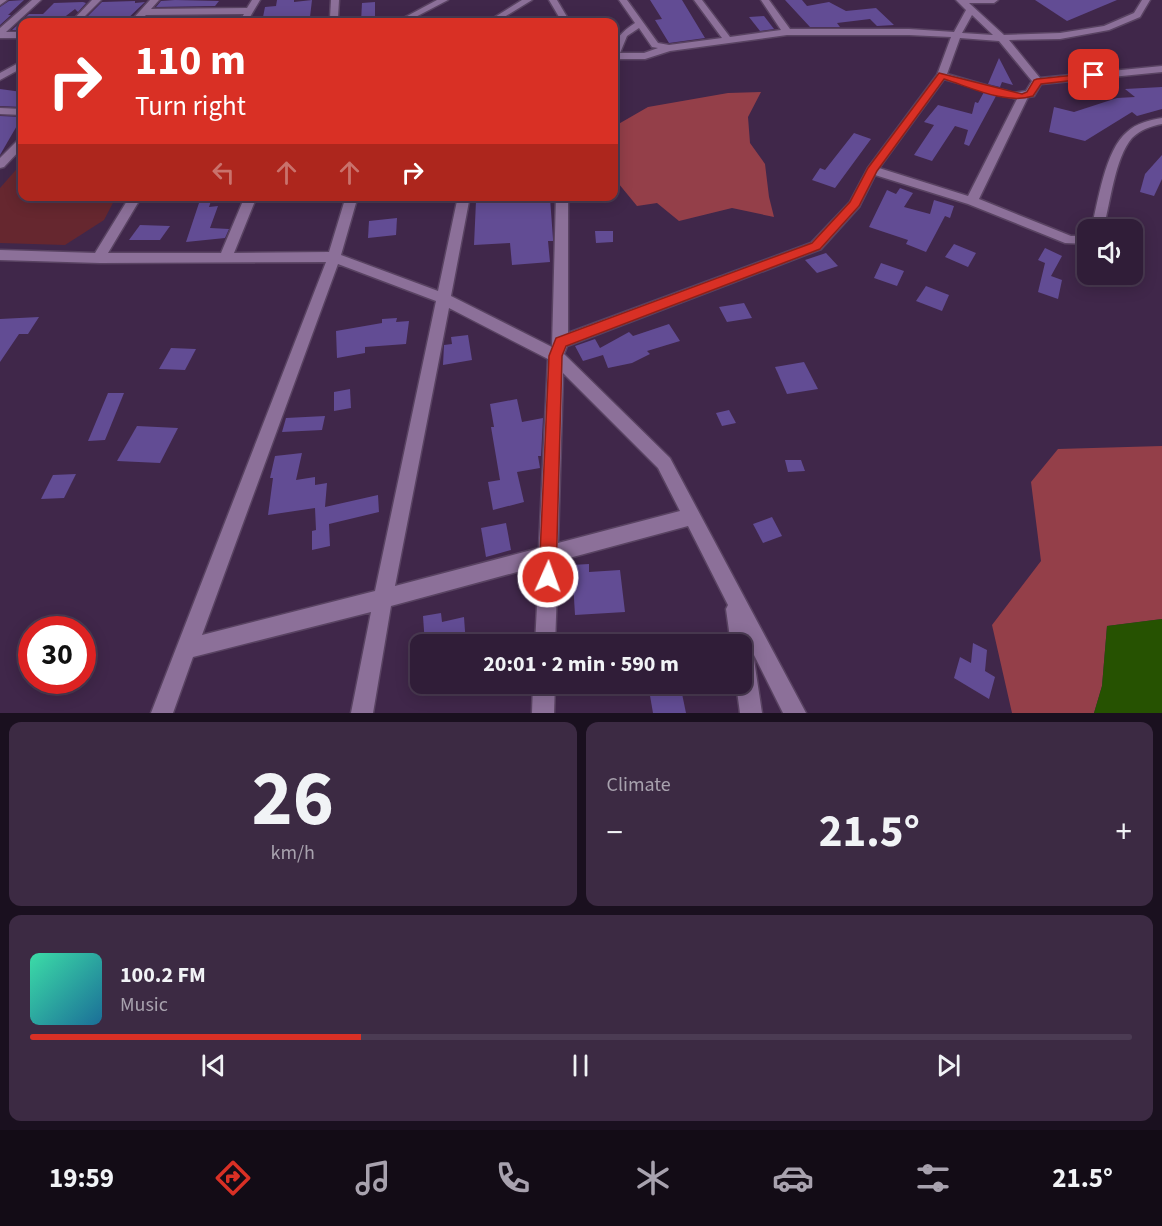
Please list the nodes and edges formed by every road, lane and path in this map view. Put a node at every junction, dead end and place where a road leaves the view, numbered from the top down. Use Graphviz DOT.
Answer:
graph roads {
  1 [pos="37,0"];
  2 [pos="97,0"];
  3 [pos="155,0"];
  4 [pos="256,0"];
  5 [pos="335,0"];
  6 [pos="444,0"];
  7 [pos="528,0"];
  8 [pos="553,0"];
  9 [pos="623,0"];
  10 [pos="698,0"];
  11 [pos="765,0"];
  12 [pos="994,0"];
  13 [pos="1146,0"];
  14 [pos="960,1"];
  15 [pos="250,11"];
  16 [pos="970,11"];
  17 [pos="144,12"];
  18 [pos="175,12"];
  19 [pos="79,18"];
  20 [pos="138,18"];
  21 [pos="170,18"];
  22 [pos="246,18"];
  23 [pos="334,18"];
  24 [pos="408,18"];
  25 [pos="498,18"];
  26 [pos="564,18"];
  27 [pos="639,24"];
  28 [pos="787,32"];
  29 [pos="0,34"];
  30 [pos="18,35"];
  31 [pos="956,36"];
  32 [pos="1002,38"];
  33 [pos="727,39"];
  34 [pos="618,47"];
  35 [pos="669,48"];
  36 [pos="618,56"];
  37 [pos="18,66"];
  38 [pos="1162,69"];
  39 [pos="942,75"];
  40 [pos="0,76"];
  41 [pos="1037,81"];
  42 [pos="1023,97"];
  43 [pos="0,111"];
  44 [pos="18,111"];
  45 [pos="1162,121"];
  46 [pos="18,146"];
  47 [pos="0,165"];
  48 [pos="872,170"];
  49 [pos="133,201"];
  50 [pos="249,201"];
  51 [pos="351,201"];
  52 [pos="463,201"];
  53 [pos="562,201"];
  54 [pos="972,201"];
  55 [pos="1100,219"];
  56 [pos="1077,240"];
  57 [pos="0,255"];
  58 [pos="226,257"];
  59 [pos="334,257"];
  60 [pos="100,258"];
  61 [pos="444,299"];
  62 [pos="558,349"];
  63 [pos="693,516"];
  64 [pos="548,554"];
  65 [pos="734,596"];
  66 [pos="383,599"];
  67 [pos="545,634"];
  68 [pos="186,649"];
  69 [pos="544,694"];
  70 [pos="162,713"];
  71 [pos="362,713"];
  72 [pos="543,713"];
  73 [pos="751,713"];
  74 [pos="795,713"];
  1 -- 29 [label="street"];
  2 -- 19 [label="street"];
  3 -- 17 [label="street"];
  4 -- 15 [label="street"];
  5 -- 23 [label="street"];
  6 -- 24 [label="street"];
  7 -- 25 [label="street"];
  8 -- 26 [label="street"];
  9 -- 27 [label="street"];
  10 -- 33 [label="street"];
  11 -- 28 [label="street"];
  12 -- 14 [label="street"];
  13 -- 32 [label="street"];
  14 -- 16 [label="street"];
  15 -- 18 [label="street"];
  15 -- 22 [label="street"];
  16 -- 31 [label="street"];
  16 -- 32 [label="street"];
  17 -- 18 [label="street"];
  17 -- 20 [label="street"];
  18 -- 21 [label="street"];
  27 -- 34 [label="street"];
  27 -- 35 [label="street"];
  28 -- 31 [label="street"];
  28 -- 33 [label="street"];
  29 -- 30 [label="street"];
  31 -- 32 [label="street"];
  31 -- 39 [label="street"];
  32 -- 41 [label="street"];
  33 -- 35 [label="street"];
  35 -- 36 [label="street"];
  37 -- 40 [label="street"];
  38 -- 41 [label="street"];
  39 -- 42 [label="street"];
  39 -- 48 [label="street"];
  41 -- 42 [label="street"];
  42 -- 54 [label="street"];
  43 -- 44 [label="street"];
  45 -- 55 [label="street"];
  46 -- 47 [label="street"];
  48 -- 54 [label="street"];
  48 -- 62 [label="street"];
  49 -- 60 [label="street"];
  50 -- 58 [label="street"];
  51 -- 59 [label="street"];
  52 -- 61 [label="street"];
  53 -- 62 [label="street"];
  54 -- 56 [label="street"];
  57 -- 60 [label="street"];
  58 -- 59 [label="street"];
  58 -- 60 [label="street"];
  59 -- 61 [label="street"];
  59 -- 68 [label="street"];
  61 -- 62 [label="street"];
  61 -- 66 [label="street"];
  62 -- 63 [label="street"];
  62 -- 64 [label="street"];
  63 -- 64 [label="street"];
  63 -- 65 [label="street"];
  64 -- 66 [label="street"];
  64 -- 67 [label="street"];
  65 -- 73 [label="street"];
  65 -- 74 [label="street"];
  66 -- 68 [label="street"];
  66 -- 71 [label="street"];
  68 -- 70 [label="street"];
  69 -- 72 [label="street"];
}
